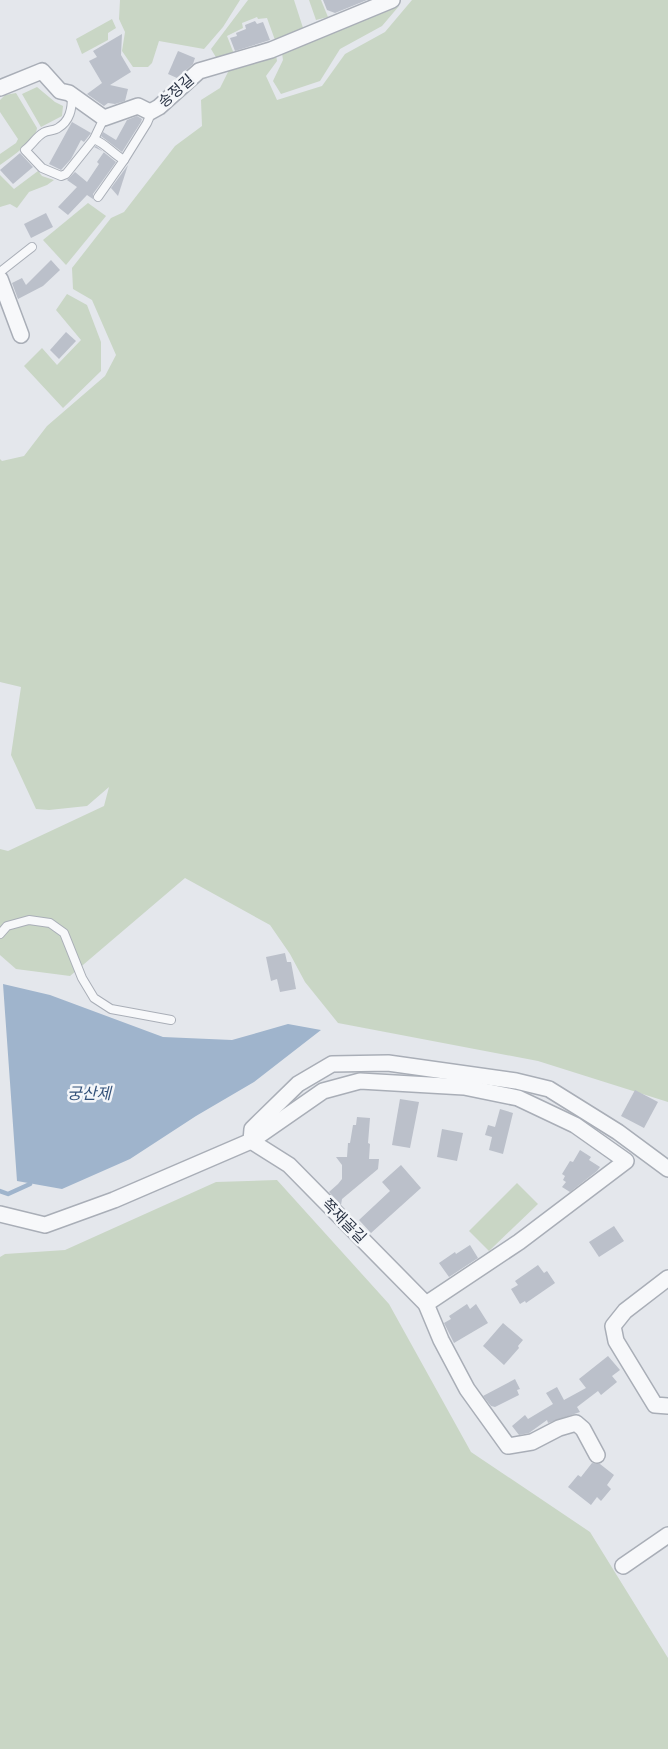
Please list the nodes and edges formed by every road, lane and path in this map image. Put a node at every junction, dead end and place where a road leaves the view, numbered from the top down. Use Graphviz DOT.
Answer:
graph roads {
  1 [pos="392,0"];
  2 [pos="0,88"];
  3 [pos="72,96"];
  4 [pos="152,110"];
  5 [pos="104,118"];
  6 [pos="94,139"];
  7 [pos="124,160"];
  8 [pos="98,197"];
  9 [pos="32,248"];
  10 [pos="0,272"];
  11 [pos="0,279"];
  12 [pos="21,335"];
  13 [pos="0,934"];
  14 [pos="171,1020"];
  15 [pos="251,1141"];
  16 [pos="668,1169"];
  17 [pos="0,1214"];
  18 [pos="668,1278"];
  19 [pos="426,1304"];
  20 [pos="668,1406"];
  21 [pos="597,1455"];
  22 [pos="668,1535"];
  23 [pos="623,1566"];
  1 -- 4 [label="street, 송정길"];
  2 -- 3 [label="street"];
  3 -- 5 [label="street"];
  3 -- 6 [label="lane"];
  4 -- 5 [label="street, 송정길"];
  4 -- 7 [label="lane"];
  5 -- 6 [label="lane"];
  6 -- 7 [label="lane"];
  7 -- 8 [label="lane"];
  9 -- 10 [label="lane"];
  11 -- 12 [label="street"];
  13 -- 14 [label="lane"];
  15 -- 16 [label="street"];
  15 -- 17 [label="street"];
  15 -- 19 [label="street, 쪽재골길"];
  15 -- 19 [label="street"];
  18 -- 20 [label="street"];
  19 -- 21 [label="street, 쪽재골길"];
  22 -- 23 [label="street"];
}
